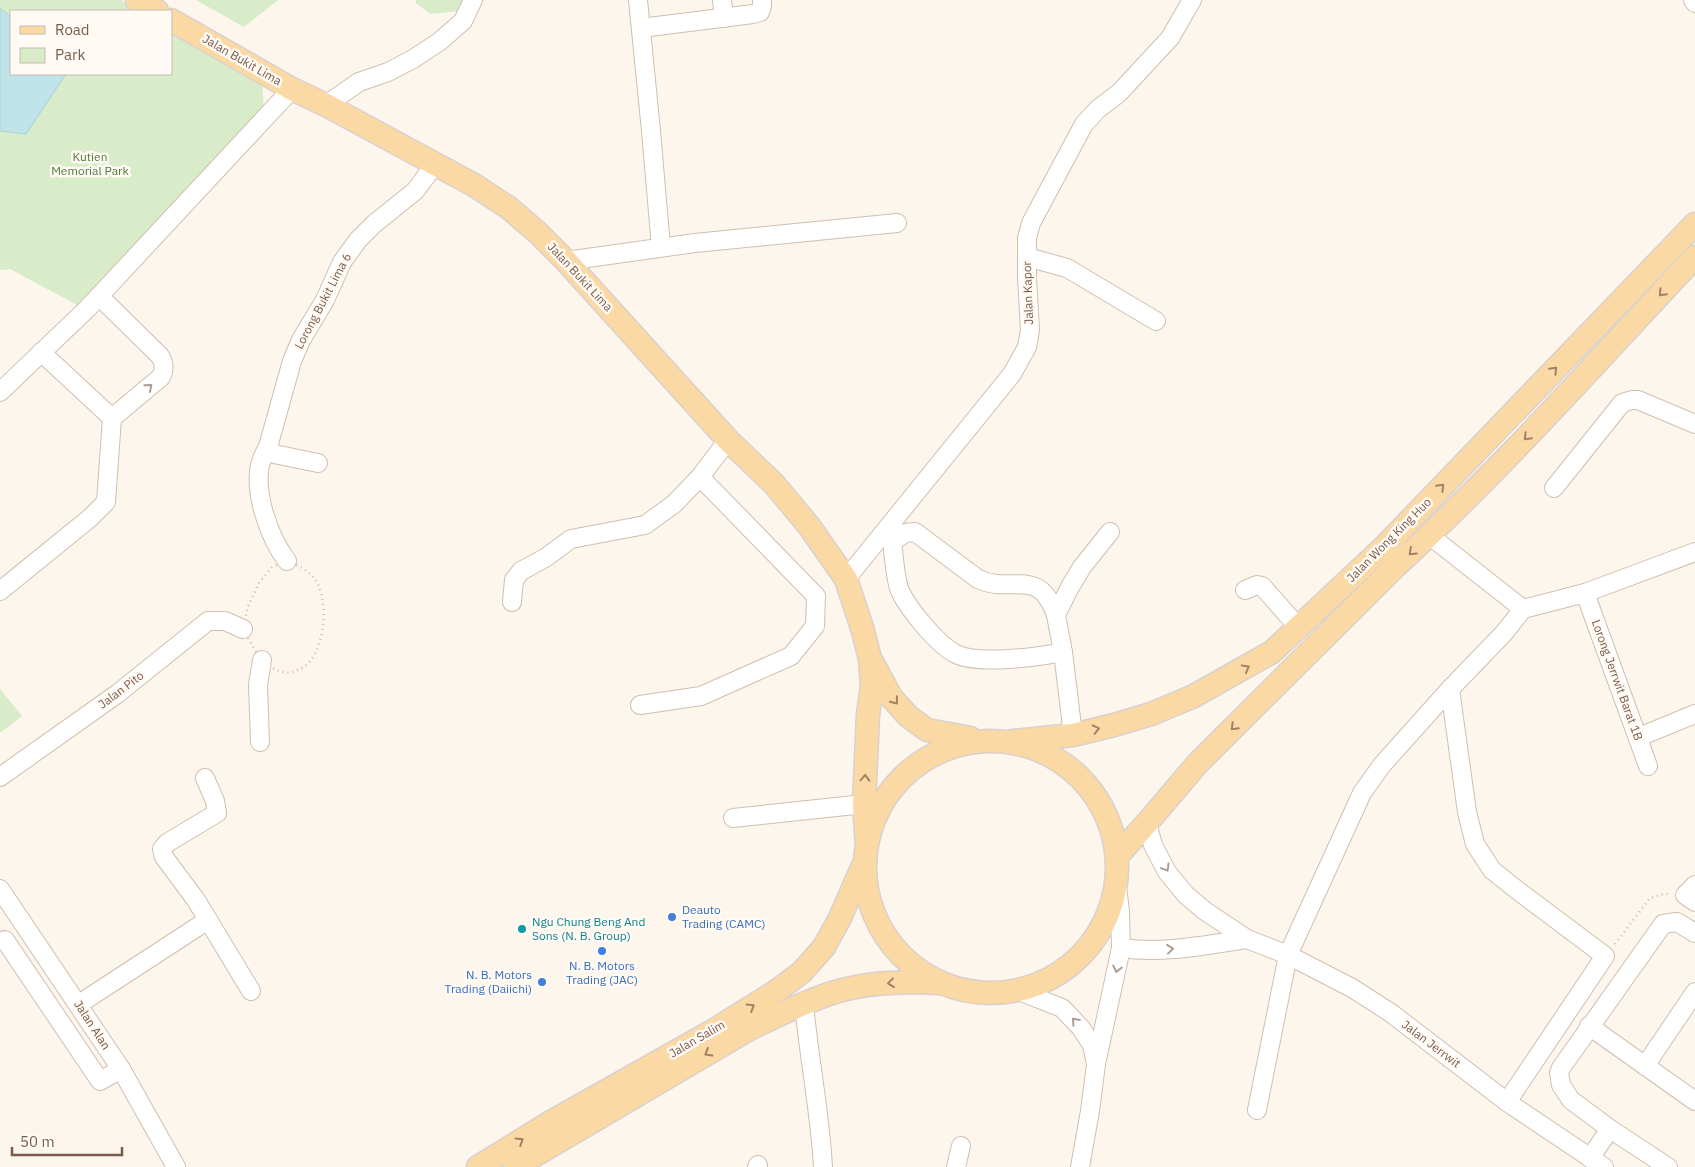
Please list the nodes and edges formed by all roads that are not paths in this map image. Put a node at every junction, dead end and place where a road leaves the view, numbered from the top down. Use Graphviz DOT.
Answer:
graph roads {
  1 [pos="137,0"];
  2 [pos="473,0"];
  3 [pos="638,0"];
  4 [pos="722,0"];
  5 [pos="762,0"];
  6 [pos="1192,0"];
  7 [pos="154,10"];
  8 [pos="724,18"];
  9 [pos="172,21"];
  10 [pos="642,28"];
  11 [pos="292,89"];
  12 [pos="326,105"];
  13 [pos="436,163"];
  14 [pos="897,223"];
  15 [pos="1695,224"];
  16 [pos="660,247"];
  17 [pos="1027,257"];
  18 [pos="1695,257"];
  19 [pos="566,262"];
  20 [pos="99,296"];
  21 [pos="1156,321"];
  22 [pos="42,352"];
  23 [pos="0,392"];
  24 [pos="112,418"];
  25 [pos="1695,424"];
  26 [pos="728,440"];
  27 [pos="268,446"];
  28 [pos="318,463"];
  29 [pos="700,477"];
  30 [pos="1554,488"];
  31 [pos="1110,532"];
  32 [pos="1430,536"];
  33 [pos="887,538"];
  34 [pos="1695,552"];
  35 [pos="287,561"];
  36 [pos="846,579"];
  37 [pos="1246,590"];
  38 [pos="0,591"];
  39 [pos="1584,593"];
  40 [pos="512,602"];
  41 [pos="1523,609"];
  42 [pos="1056,615"];
  43 [pos="1298,628"];
  44 [pos="243,629"];
  45 [pos="1063,652"];
  46 [pos="870,659"];
  47 [pos="262,660"];
  48 [pos="1450,689"];
  49 [pos="640,705"];
  50 [pos="1695,714"];
  51 [pos="1072,735"];
  52 [pos="1639,737"];
  53 [pos="980,740"];
  54 [pos="1013,741"];
  55 [pos="260,742"];
  56 [pos="1648,766"];
  57 [pos="0,777"];
  58 [pos="205,778"];
  59 [pos="864,804"];
  60 [pos="734,818"];
  61 [pos="1147,823"];
  62 [pos="866,853"];
  63 [pos="1118,854"];
  64 [pos="1117,886"];
  65 [pos="0,888"];
  66 [pos="208,920"];
  67 [pos="1695,933"];
  68 [pos="1247,939"];
  69 [pos="4,940"];
  70 [pos="1121,948"];
  71 [pos="1288,955"];
  72 [pos="939,983"];
  73 [pos="251,991"];
  74 [pos="1019,991"];
  75 [pos="1695,992"];
  76 [pos="79,1004"];
  77 [pos="804,1004"];
  78 [pos="1689,1013"];
  79 [pos="1589,1026"];
  80 [pos="1096,1064"];
  81 [pos="1645,1066"];
  82 [pos="121,1069"];
  83 [pos="1695,1101"];
  84 [pos="1507,1102"];
  85 [pos="1257,1110"];
  86 [pos="1610,1129"];
  87 [pos="961,1146"];
  88 [pos="1597,1162"];
  89 [pos="176,1167"];
  90 [pos="478,1167"];
  91 [pos="515,1167"];
  92 [pos="823,1167"];
  93 [pos="956,1167"];
  94 [pos="1080,1167"];
  95 [pos="1668,1167"];
  1 -- 7 [label="main road"];
  2 -- 12 [label="street"];
  3 -- 10 [label="street"];
  4 -- 8 [label="street"];
  5 -- 8 [label="street"];
  6 -- 17 [label="street, Jalan Kapor"];
  8 -- 10 [label="street"];
  9 -- 11 [label="main road, Jalan Bukit Lima"];
  10 -- 16 [label="street"];
  11 -- 12 [label="main road, Jalan Bukit Lima"];
  11 -- 20 [label="street"];
  12 -- 13 [label="main road, Jalan Bukit Lima"];
  13 -- 19 [label="main road, Jalan Bukit Lima"];
  13 -- 27 [label="street, Lorong Bukit Lima 6"];
  14 -- 16 [label="street"];
  43 -- 15 [label="main road, Jalan Wong King Huo, one-way"];
  16 -- 19 [label="street"];
  17 -- 21 [label="street"];
  17 -- 33 [label="street, Jalan Kapor"];
  18 -- 32 [label="main road, Jalan Wong King Huo, one-way"];
  19 -- 26 [label="main road, Jalan Bukit Lima"];
  20 -- 22 [label="street"];
  24 -- 20 [label="street, one-way"];
  22 -- 23 [label="street"];
  22 -- 24 [label="street"];
  24 -- 38 [label="street"];
  25 -- 30 [label="street"];
  26 -- 29 [label="street"];
  26 -- 36 [label="main road, Jalan Bukit Lima"];
  27 -- 28 [label="street"];
  27 -- 35 [label="street, Lorong Bukit Lima 6"];
  29 -- 40 [label="street"];
  29 -- 49 [label="street"];
  31 -- 42 [label="street"];
  32 -- 41 [label="street"];
  32 -- 61 [label="main road, Jalan Wong King Huo, one-way"];
  33 -- 36 [label="street, Jalan Kapor"];
  33 -- 42 [label="street"];
  33 -- 45 [label="street"];
  34 -- 39 [label="street"];
  36 -- 46 [label="main road, Jalan Bukit Lima"];
  37 -- 43 [label="street"];
  39 -- 41 [label="street"];
  39 -- 52 [label="street, Lorong Jerrwit Barat 1B"];
  41 -- 48 [label="street"];
  42 -- 45 [label="street"];
  51 -- 43 [label="main road, Jalan Wong King Huo, one-way"];
  44 -- 57 [label="street, Jalan Pito"];
  45 -- 51 [label="street"];
  46 -- 53 [label="main road, one-way"];
  59 -- 46 [label="main road, one-way"];
  47 -- 55 [label="street"];
  48 -- 71 [label="street"];
  48 -- 84 [label="street"];
  50 -- 52 [label="street"];
  51 -- 54 [label="main road, Jalan Wong King Huo"];
  52 -- 56 [label="street, Lorong Jerrwit Barat 1B"];
  53 -- 54 [label="main road"];
  53 -- 62 [label="main road, Jalan Salim"];
  54 -- 63 [label="main road"];
  58 -- 66 [label="street"];
  59 -- 60 [label="street"];
  59 -- 62 [label="main road"];
  61 -- 63 [label="main road, Jalan Wong King Huo"];
  61 -- 68 [label="street, Jalan Jerrwit, one-way"];
  62 -- 72 [label="main road"];
  90 -- 62 [label="main road, Jalan Salim, one-way"];
  63 -- 64 [label="main road"];
  64 -- 70 [label="street"];
  64 -- 74 [label="main road"];
  65 -- 76 [label="street, Jalan Alan"];
  66 -- 73 [label="street"];
  66 -- 76 [label="street"];
  67 -- 79 [label="street"];
  70 -- 68 [label="street, one-way"];
  68 -- 71 [label="street, Jalan Jerrwit"];
  69 -- 82 [label="street"];
  70 -- 80 [label="street, one-way"];
  71 -- 84 [label="street, Jalan Jerrwit"];
  71 -- 85 [label="street"];
  72 -- 74 [label="main road"];
  72 -- 77 [label="main road, Jalan Salim, one-way"];
  80 -- 74 [label="street, one-way"];
  75 -- 78 [label="street"];
  76 -- 82 [label="street, Jalan Alan"];
  77 -- 91 [label="main road, Jalan Salim, one-way"];
  77 -- 92 [label="street"];
  78 -- 81 [label="street"];
  79 -- 81 [label="street"];
  79 -- 86 [label="street"];
  80 -- 94 [label="street"];
  81 -- 83 [label="street"];
  82 -- 89 [label="street, Jalan Alan"];
  84 -- 88 [label="street, Jalan Jerrwit"];
  86 -- 88 [label="street"];
  86 -- 95 [label="street"];
  87 -- 93 [label="street"];
}
